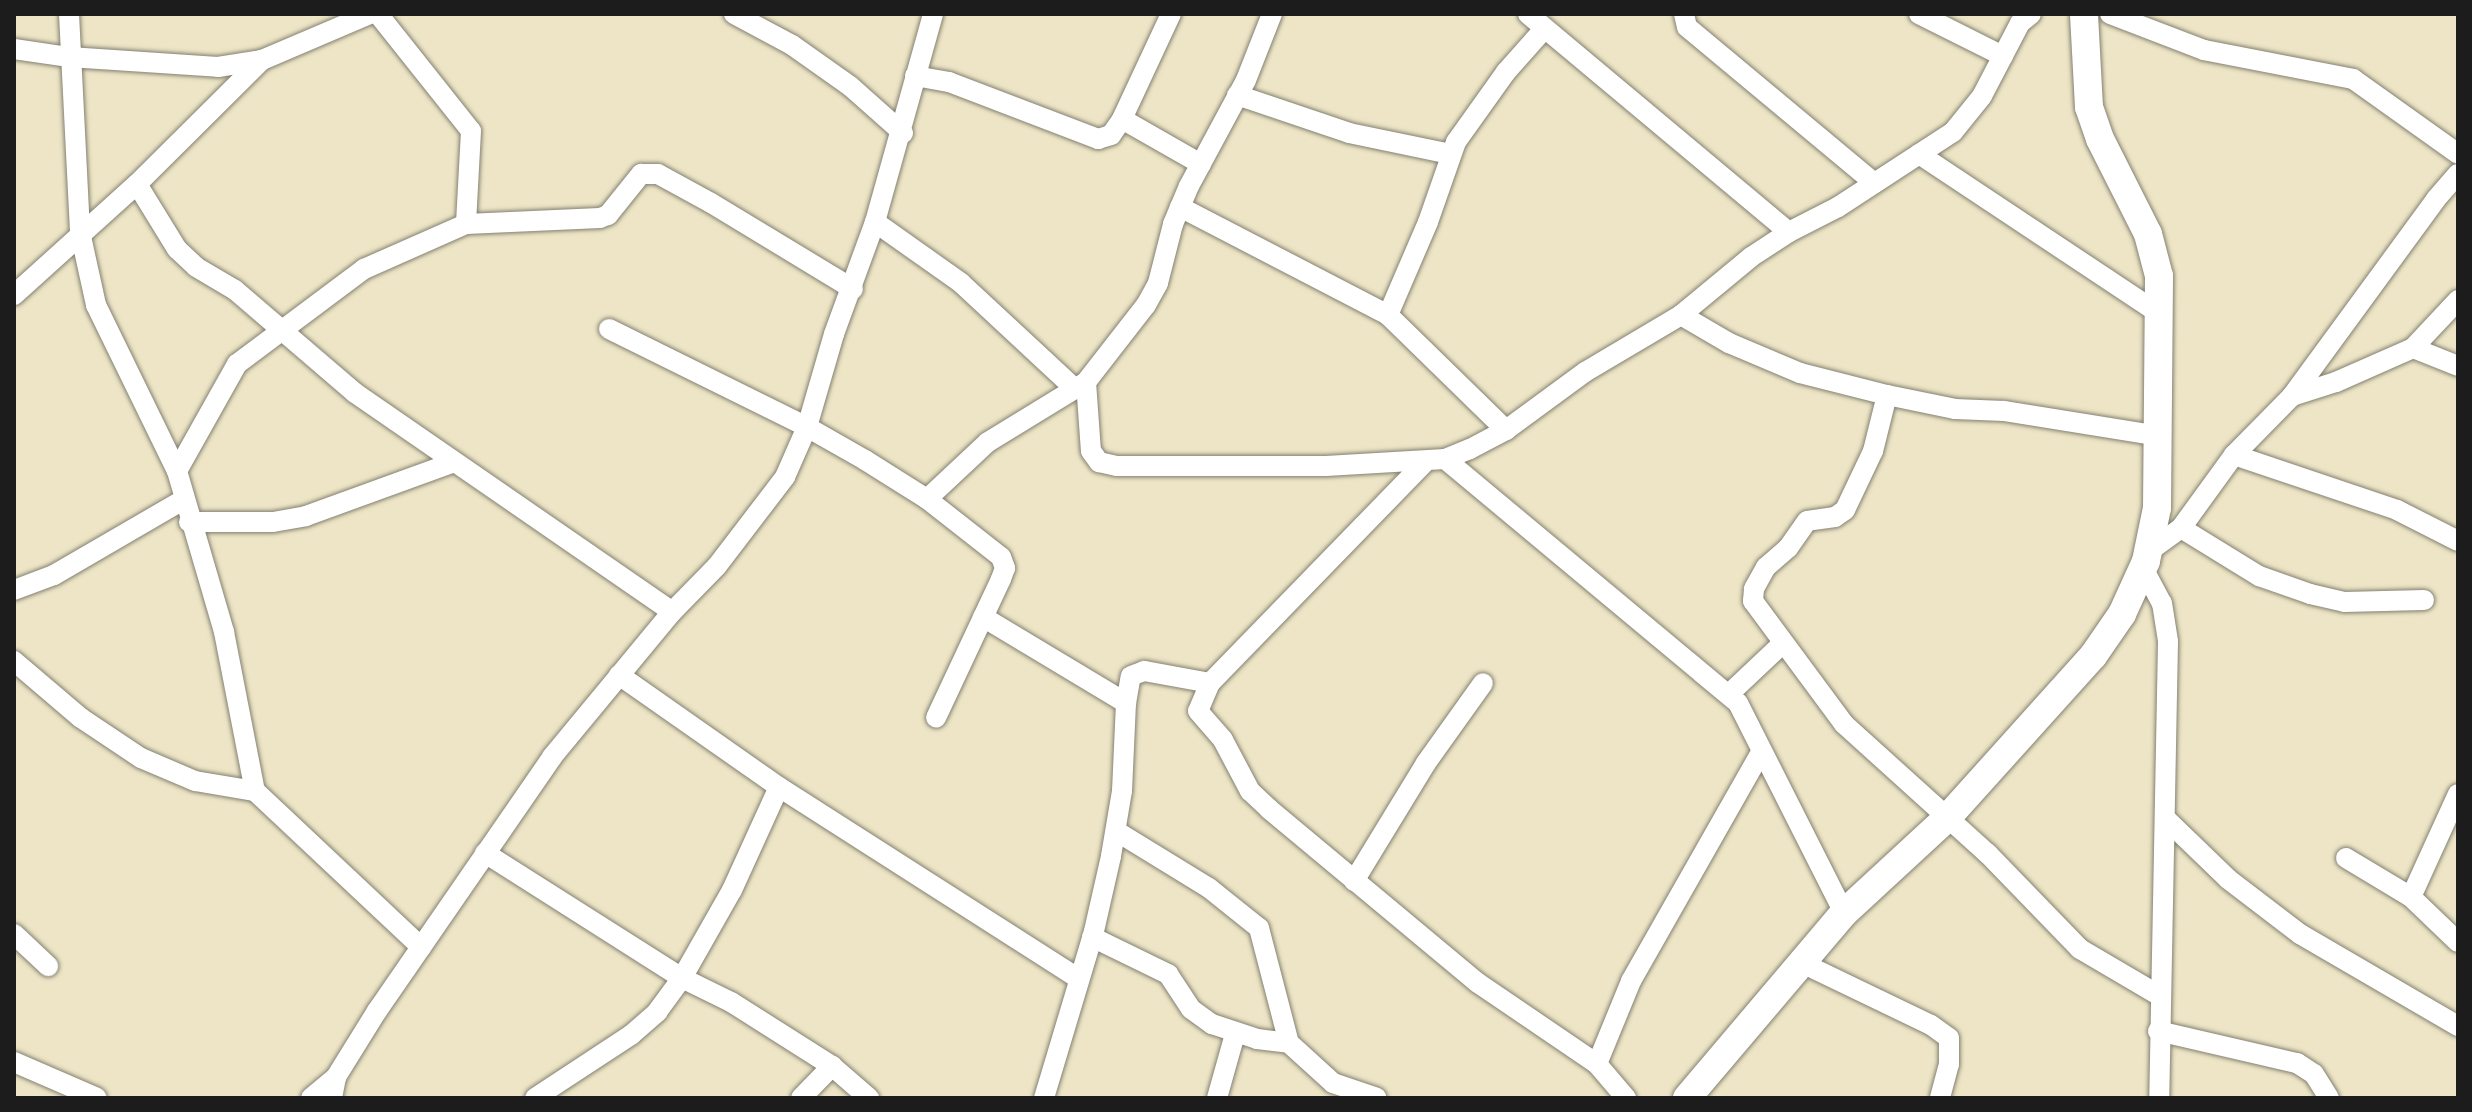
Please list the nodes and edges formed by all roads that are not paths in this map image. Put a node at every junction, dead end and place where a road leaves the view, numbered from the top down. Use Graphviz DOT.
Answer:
graph roads {
  1 [pos="69,14"];
  2 [pos="370,14"];
  3 [pos="378,14"];
  4 [pos="734,14"];
  5 [pos="933,14"];
  6 [pos="1171,14"];
  7 [pos="1272,14"];
  8 [pos="1528,14"];
  9 [pos="1684,14"];
  10 [pos="1919,14"];
  11 [pos="2031,14"];
  12 [pos="2084,14"];
  13 [pos="2110,14"];
  14 [pos="1544,29"];
  15 [pos="14,49"];
  16 [pos="2003,56"];
  17 [pos="69,57"];
  18 [pos="262,60"];
  19 [pos="915,76"];
  20 [pos="1237,95"];
  21 [pos="1122,119"];
  22 [pos="903,133"];
  23 [pos="1450,154"];
  24 [pos="1919,154"];
  25 [pos="2458,154"];
  26 [pos="1201,164"];
  27 [pos="2458,174"];
  28 [pos="1874,183"];
  29 [pos="137,184"];
  30 [pos="1180,207"];
  31 [pos="875,222"];
  32 [pos="466,224"];
  33 [pos="80,232"];
  34 [pos="1789,232"];
  35 [pos="19,285"];
  36 [pos="853,289"];
  37 [pos="2458,300"];
  38 [pos="2160,314"];
  39 [pos="1388,315"];
  40 [pos="1681,315"];
  41 [pos="609,329"];
  42 [pos="283,332"];
  43 [pos="2413,348"];
  44 [pos="2458,366"];
  45 [pos="1081,386"];
  46 [pos="1887,395"];
  47 [pos="2292,396"];
  48 [pos="807,427"];
  49 [pos="1506,430"];
  50 [pos="2160,436"];
  51 [pos="2234,455"];
  52 [pos="1435,460"];
  53 [pos="452,463"];
  54 [pos="177,471"];
  55 [pos="927,499"];
  56 [pos="183,500"];
  57 [pos="189,522"];
  58 [pos="2181,528"];
  59 [pos="2458,541"];
  60 [pos="2146,560"];
  61 [pos="14,590"];
  62 [pos="2424,600"];
  63 [pos="672,612"];
  64 [pos="983,617"];
  65 [pos="1783,643"];
  66 [pos="14,661"];
  67 [pos="619,675"];
  68 [pos="1210,683"];
  69 [pos="1483,683"];
  70 [pos="1729,694"];
  71 [pos="1126,703"];
  72 [pos="936,718"];
  73 [pos="1761,752"];
  74 [pos="779,787"];
  75 [pos="255,791"];
  76 [pos="2458,794"];
  77 [pos="1948,817"];
  78 [pos="2167,820"];
  79 [pos="1116,831"];
  80 [pos="485,853"];
  81 [pos="2346,858"];
  82 [pos="1354,881"];
  83 [pos="2411,897"];
  84 [pos="1844,913"];
  85 [pos="14,934"];
  86 [pos="1092,937"];
  87 [pos="2458,942"];
  88 [pos="421,947"];
  89 [pos="1802,963"];
  90 [pos="48,966"];
  91 [pos="682,978"];
  92 [pos="1078,978"];
  93 [pos="2160,996"];
  94 [pos="2458,1026"];
  95 [pos="2158,1031"];
  96 [pos="1235,1034"];
  97 [pos="1289,1043"];
  98 [pos="14,1062"];
  99 [pos="1597,1064"];
  100 [pos="832,1066"];
  101 [pos="336,1077"];
  102 [pos="1334,1090"];
  103 [pos="97,1098"];
  104 [pos="311,1098"];
  105 [pos="332,1098"];
  106 [pos="535,1098"];
  107 [pos="801,1098"];
  108 [pos="869,1098"];
  109 [pos="1044,1098"];
  110 [pos="1217,1098"];
  111 [pos="1377,1098"];
  112 [pos="1626,1098"];
  113 [pos="1687,1098"];
  114 [pos="1940,1098"];
  115 [pos="2159,1098"];
  116 [pos="2329,1098"];
  1 -- 17 [label="street"];
  2 -- 18 [label="street"];
  3 -- 32 [label="street"];
  4 -- 22 [label="street"];
  5 -- 19 [label="street"];
  6 -- 21 [label="street"];
  7 -- 20 [label="street"];
  8 -- 14 [label="street"];
  9 -- 28 [label="street"];
  10 -- 16 [label="street"];
  11 -- 16 [label="street"];
  12 -- 38 [label="street"];
  13 -- 25 [label="street"];
  14 -- 23 [label="street"];
  14 -- 34 [label="street"];
  15 -- 17 [label="street"];
  16 -- 24 [label="street"];
  17 -- 18 [label="street"];
  17 -- 33 [label="street"];
  18 -- 29 [label="street"];
  19 -- 21 [label="street"];
  19 -- 22 [label="street"];
  20 -- 23 [label="street"];
  20 -- 26 [label="street"];
  21 -- 26 [label="street"];
  22 -- 31 [label="street"];
  23 -- 39 [label="street"];
  24 -- 28 [label="street"];
  24 -- 38 [label="street"];
  26 -- 30 [label="street"];
  27 -- 47 [label="street"];
  28 -- 34 [label="street"];
  29 -- 33 [label="street"];
  29 -- 42 [label="street"];
  30 -- 39 [label="street"];
  30 -- 45 [label="street"];
  31 -- 36 [label="street"];
  31 -- 45 [label="street"];
  32 -- 36 [label="street"];
  32 -- 42 [label="street"];
  33 -- 35 [label="street"];
  33 -- 54 [label="street"];
  34 -- 40 [label="street"];
  36 -- 48 [label="street"];
  37 -- 43 [label="street"];
  38 -- 50 [label="street"];
  39 -- 49 [label="street"];
  40 -- 46 [label="street"];
  40 -- 49 [label="street"];
  41 -- 48 [label="street"];
  42 -- 53 [label="street"];
  42 -- 54 [label="street"];
  43 -- 44 [label="street"];
  43 -- 47 [label="street"];
  45 -- 52 [label="street"];
  45 -- 55 [label="street"];
  46 -- 50 [label="street"];
  46 -- 65 [label="street"];
  47 -- 51 [label="street"];
  48 -- 55 [label="street"];
  48 -- 63 [label="street"];
  49 -- 52 [label="street"];
  50 -- 60 [label="street"];
  51 -- 58 [label="street"];
  51 -- 59 [label="street"];
  52 -- 68 [label="street"];
  52 -- 70 [label="street"];
  53 -- 57 [label="street"];
  53 -- 63 [label="street"];
  54 -- 56 [label="street"];
  55 -- 64 [label="street"];
  56 -- 57 [label="street"];
  56 -- 61 [label="street"];
  57 -- 75 [label="street"];
  58 -- 60 [label="street"];
  58 -- 62 [label="street"];
  60 -- 77 [label="street"];
  60 -- 78 [label="street"];
  63 -- 67 [label="street"];
  64 -- 71 [label="street"];
  64 -- 72 [label="street"];
  65 -- 70 [label="street"];
  65 -- 77 [label="street"];
  66 -- 75 [label="street"];
  67 -- 74 [label="street"];
  67 -- 80 [label="street"];
  68 -- 71 [label="street"];
  68 -- 82 [label="street"];
  69 -- 82 [label="street"];
  70 -- 73 [label="street"];
  71 -- 79 [label="street"];
  73 -- 84 [label="street"];
  73 -- 99 [label="street"];
  74 -- 91 [label="street"];
  74 -- 92 [label="street"];
  75 -- 88 [label="street"];
  76 -- 83 [label="street"];
  77 -- 84 [label="street"];
  77 -- 93 [label="street"];
  78 -- 93 [label="street"];
  78 -- 94 [label="street"];
  79 -- 86 [label="street"];
  79 -- 97 [label="street"];
  80 -- 88 [label="street"];
  80 -- 91 [label="street"];
  81 -- 83 [label="street"];
  82 -- 99 [label="street"];
  83 -- 87 [label="street"];
  84 -- 89 [label="street"];
  85 -- 90 [label="street"];
  86 -- 92 [label="street"];
  86 -- 96 [label="street"];
  88 -- 101 [label="street"];
  89 -- 113 [label="street"];
  89 -- 114 [label="street"];
  91 -- 100 [label="street"];
  91 -- 106 [label="street"];
  92 -- 109 [label="street"];
  93 -- 95 [label="street"];
  95 -- 115 [label="street"];
  95 -- 116 [label="street"];
  96 -- 97 [label="street"];
  96 -- 110 [label="street"];
  97 -- 102 [label="street"];
  98 -- 103 [label="street"];
  99 -- 112 [label="street"];
  100 -- 107 [label="street"];
  100 -- 108 [label="street"];
  101 -- 104 [label="street"];
  101 -- 105 [label="street"];
  102 -- 111 [label="street"];
}
